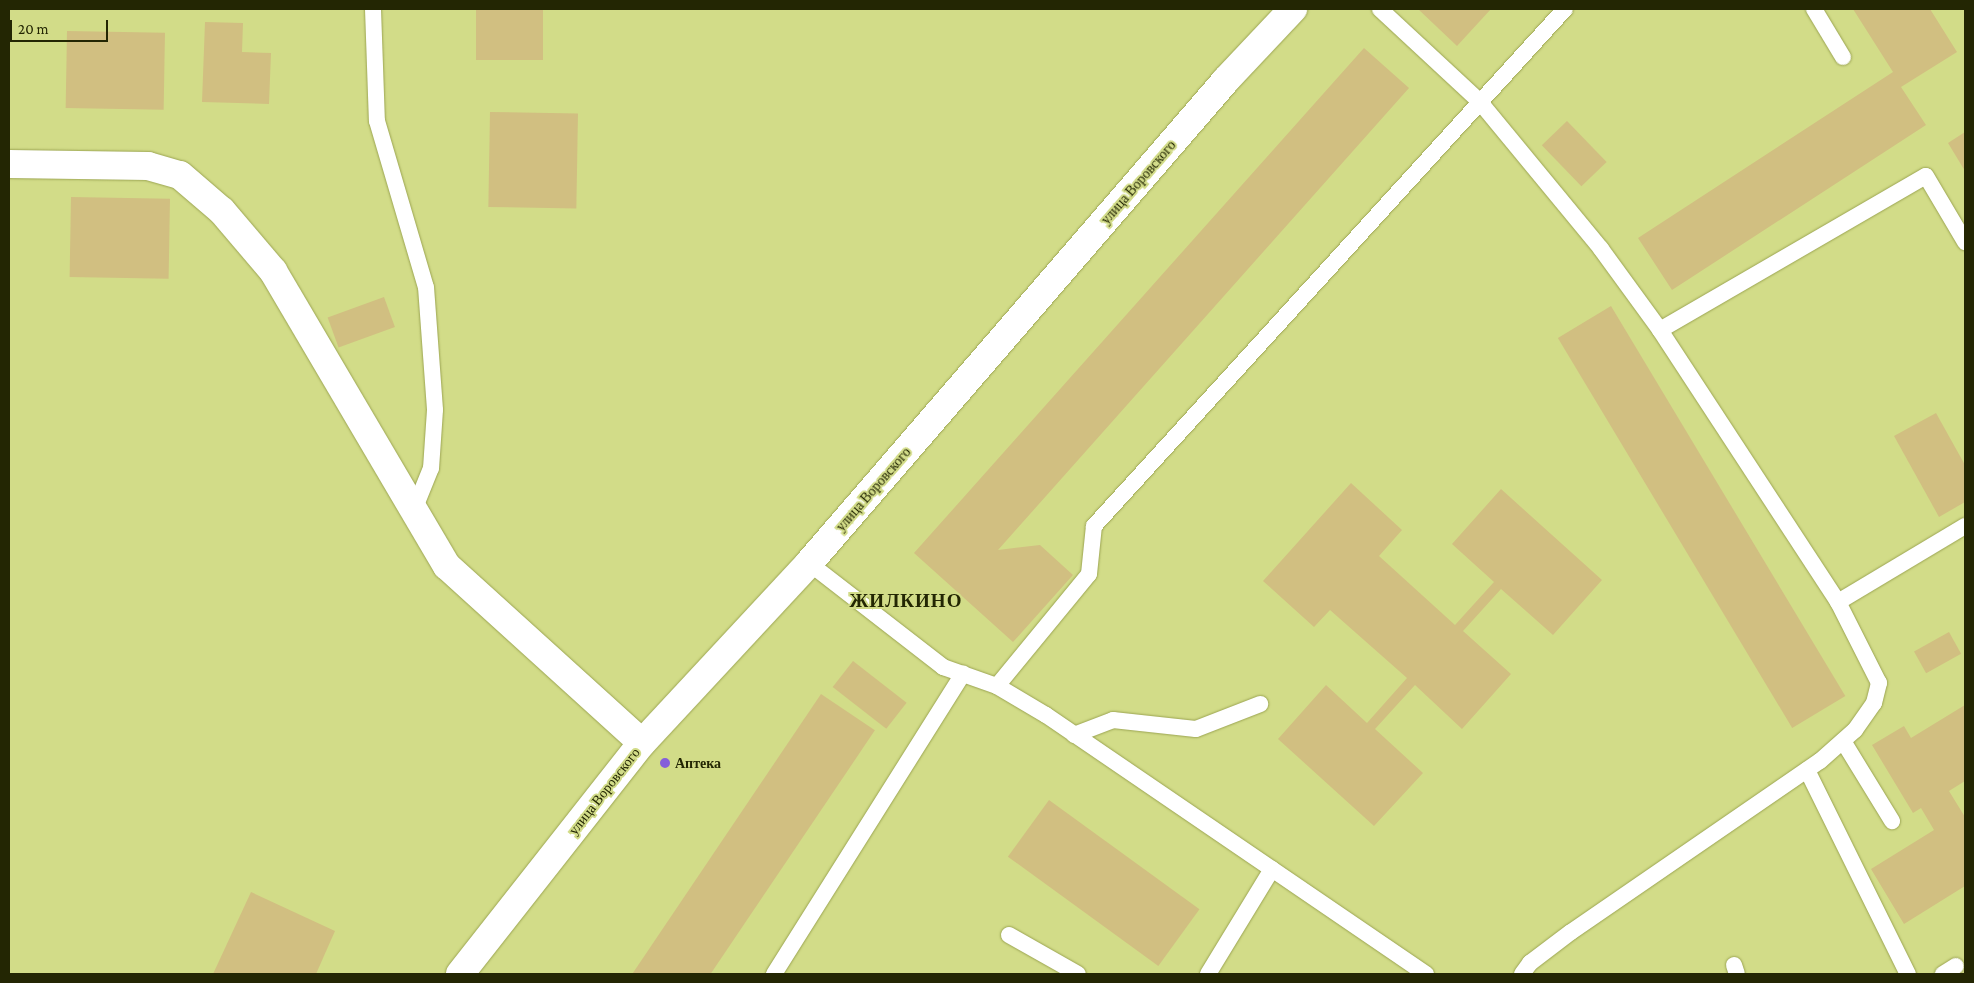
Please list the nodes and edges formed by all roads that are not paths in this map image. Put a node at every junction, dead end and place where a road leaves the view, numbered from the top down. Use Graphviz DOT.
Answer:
graph roads {
  1 [pos="373,9"];
  2 [pos="1293,9"];
  3 [pos="1380,9"];
  4 [pos="1565,9"];
  5 [pos="1814,9"];
  6 [pos="1843,57"];
  7 [pos="1480,102"];
  8 [pos="9,164"];
  9 [pos="1965,242"];
  10 [pos="1660,330"];
  11 [pos="414,510"];
  12 [pos="1965,526"];
  13 [pos="809,563"];
  14 [pos="1838,602"];
  15 [pos="963,674"];
  16 [pos="997,686"];
  17 [pos="1260,704"];
  18 [pos="1074,735"];
  19 [pos="1843,741"];
  20 [pos="642,743"];
  21 [pos="1807,770"];
  22 [pos="1892,820"];
  23 [pos="1272,869"];
  24 [pos="1009,935"];
  25 [pos="460,974"];
  26 [pos="774,974"];
  27 [pos="1078,974"];
  28 [pos="1208,974"];
  29 [pos="1426,974"];
  30 [pos="1522,974"];
  31 [pos="1908,974"];
  1 -- 11 [label="lane"];
  2 -- 13 [label="street, улица Воровского"];
  3 -- 7 [label="lane"];
  4 -- 7 [label="lane"];
  5 -- 6 [label="lane"];
  7 -- 10 [label="lane"];
  7 -- 16 [label="lane"];
  8 -- 11 [label="street"];
  9 -- 10 [label="lane"];
  10 -- 14 [label="lane"];
  11 -- 20 [label="street"];
  12 -- 14 [label="lane"];
  13 -- 15 [label="lane"];
  13 -- 20 [label="street, улица Воровского"];
  14 -- 19 [label="lane"];
  15 -- 16 [label="lane"];
  15 -- 26 [label="lane"];
  16 -- 18 [label="lane"];
  17 -- 18 [label="lane"];
  18 -- 23 [label="lane"];
  19 -- 21 [label="lane"];
  19 -- 22 [label="lane"];
  20 -- 25 [label="street, улица Воровского"];
  21 -- 30 [label="lane"];
  21 -- 31 [label="lane"];
  23 -- 28 [label="lane"];
  23 -- 29 [label="lane"];
  24 -- 27 [label="lane"];
}
